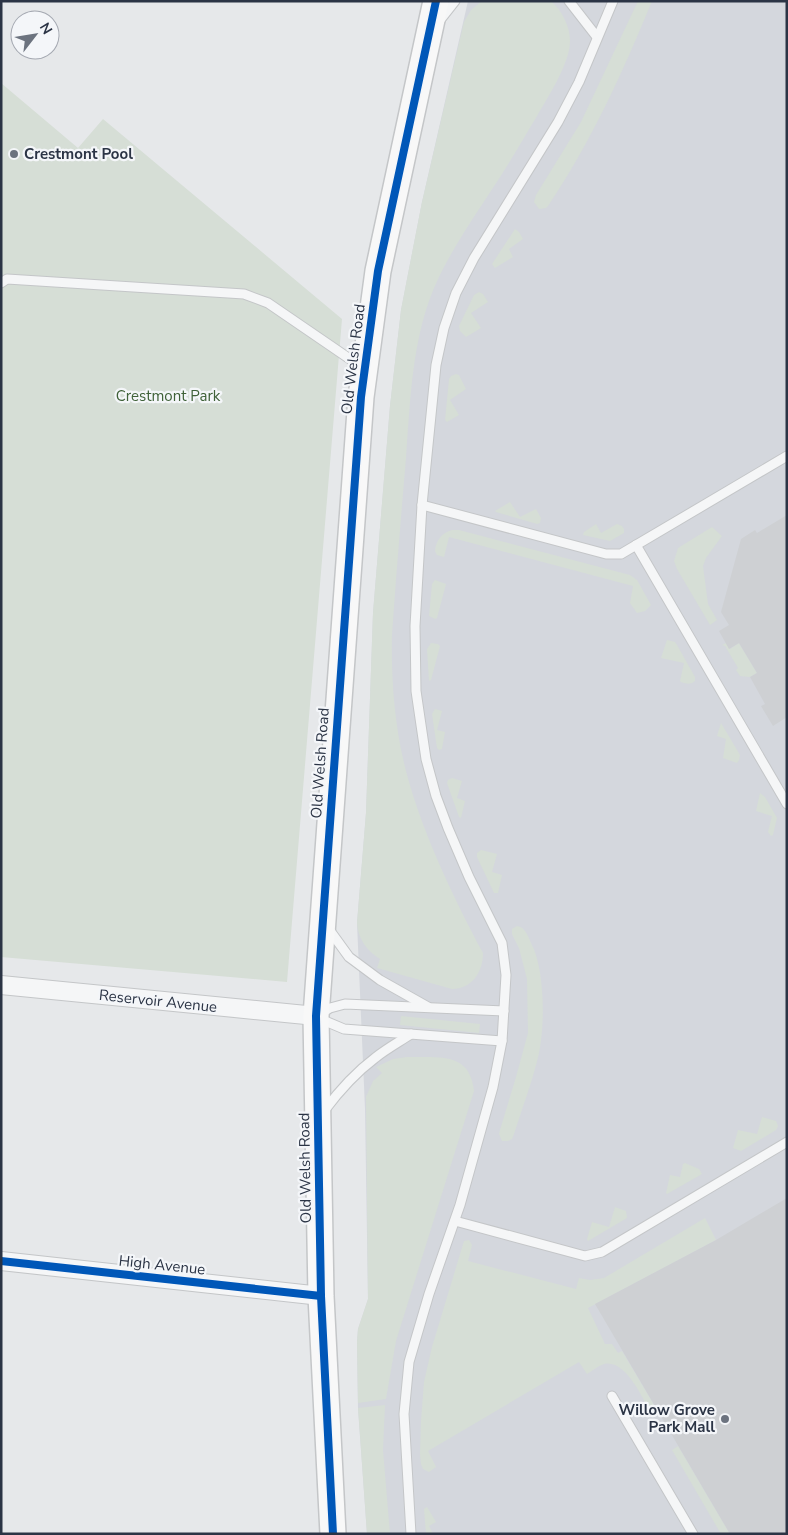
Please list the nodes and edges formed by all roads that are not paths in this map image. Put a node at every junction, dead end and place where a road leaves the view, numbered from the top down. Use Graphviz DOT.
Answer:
graph roads {
  1 [pos="436,1"];
  2 [pos="455,1"];
  3 [pos="569,1"];
  4 [pos="612,1"];
  5 [pos="430,32"];
  6 [pos="597,37"];
  7 [pos="1,283"];
  8 [pos="365,369"];
  9 [pos="787,456"];
  10 [pos="422,505"];
  11 [pos="636,545"];
  12 [pos="787,804"];
  13 [pos="323,920"];
  14 [pos="1,985"];
  15 [pos="431,1008"];
  16 [pos="504,1011"];
  17 [pos="316,1016"];
  18 [pos="411,1034"];
  19 [pos="502,1041"];
  20 [pos="318,1119"];
  21 [pos="787,1142"];
  22 [pos="454,1221"];
  23 [pos="1,1261"];
  24 [pos="321,1296"];
  25 [pos="612,1396"];
  26 [pos="333,1534"];
  27 [pos="411,1534"];
  28 [pos="693,1534"];
  1 -- 5 [label="street, Old Welsh Road"];
  2 -- 5 [label="lane"];
  3 -- 6 [label="lane"];
  4 -- 6 [label="lane"];
  5 -- 8 [label="street, Old Welsh Road"];
  6 -- 10 [label="lane"];
  7 -- 8 [label="lane"];
  8 -- 13 [label="street, Old Welsh Road"];
  9 -- 11 [label="lane"];
  10 -- 11 [label="lane"];
  10 -- 16 [label="lane"];
  11 -- 12 [label="lane"];
  13 -- 15 [label="lane"];
  13 -- 17 [label="street, Old Welsh Road"];
  14 -- 17 [label="street, Reservoir Avenue"];
  15 -- 16 [label="lane"];
  15 -- 17 [label="lane"];
  16 -- 19 [label="lane"];
  17 -- 18 [label="lane"];
  17 -- 20 [label="street, Old Welsh Road"];
  18 -- 19 [label="lane"];
  18 -- 20 [label="lane"];
  19 -- 22 [label="lane"];
  20 -- 24 [label="street, Old Welsh Road"];
  21 -- 22 [label="lane"];
  22 -- 27 [label="lane"];
  23 -- 24 [label="street, High Avenue"];
  24 -- 26 [label="street, Old Welsh Road"];
  25 -- 28 [label="lane"];
}
